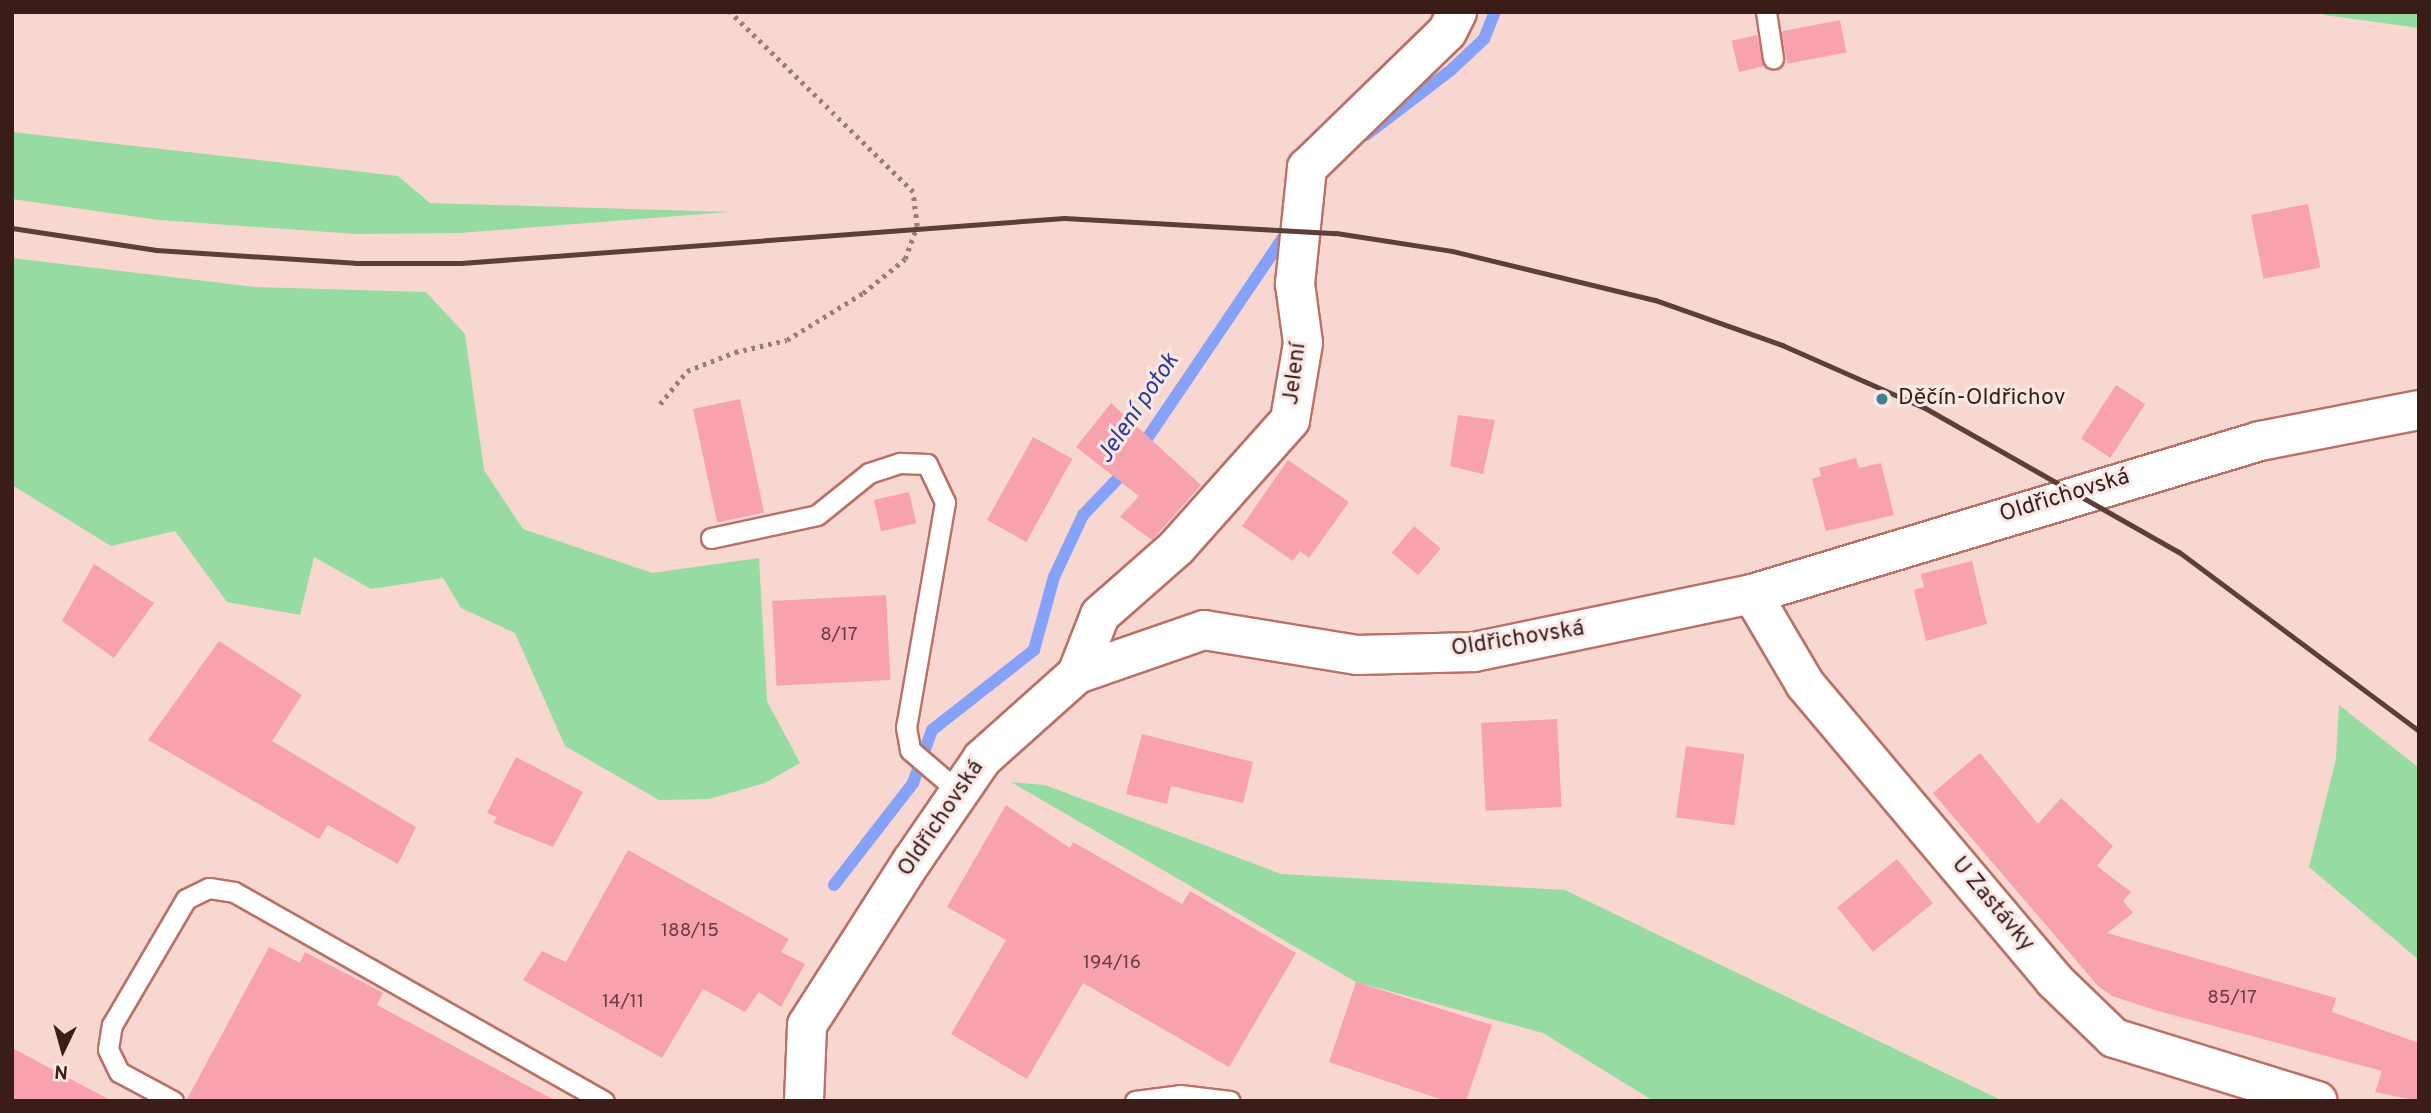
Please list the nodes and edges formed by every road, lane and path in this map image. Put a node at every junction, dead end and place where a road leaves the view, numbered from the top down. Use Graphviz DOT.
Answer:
graph roads {
  1 [pos="730,12"];
  2 [pos="1457,12"];
  3 [pos="1766,12"];
  4 [pos="1773,58"];
  5 [pos="660,404"];
  6 [pos="2419,410"];
  7 [pos="711,538"];
  8 [pos="1752,594"];
  9 [pos="1077,674"];
  10 [pos="946,780"];
  11 [pos="173,1101"];
  12 [pos="604,1101"];
  13 [pos="804,1101"];
  14 [pos="1135,1101"];
  15 [pos="1230,1101"];
  16 [pos="2317,1101"];
  1 -- 5 [label="path"];
  2 -- 9 [label="street, Jelení"];
  3 -- 4 [label="lane"];
  6 -- 8 [label="street, Oldřichovská"];
  7 -- 10 [label="lane"];
  8 -- 9 [label="street, Oldřichovská"];
  8 -- 16 [label="street, U Zastávky"];
  9 -- 10 [label="street, Oldřichovská"];
  10 -- 13 [label="street, Oldřichovská"];
  11 -- 12 [label="lane"];
  14 -- 15 [label="lane"];
}
